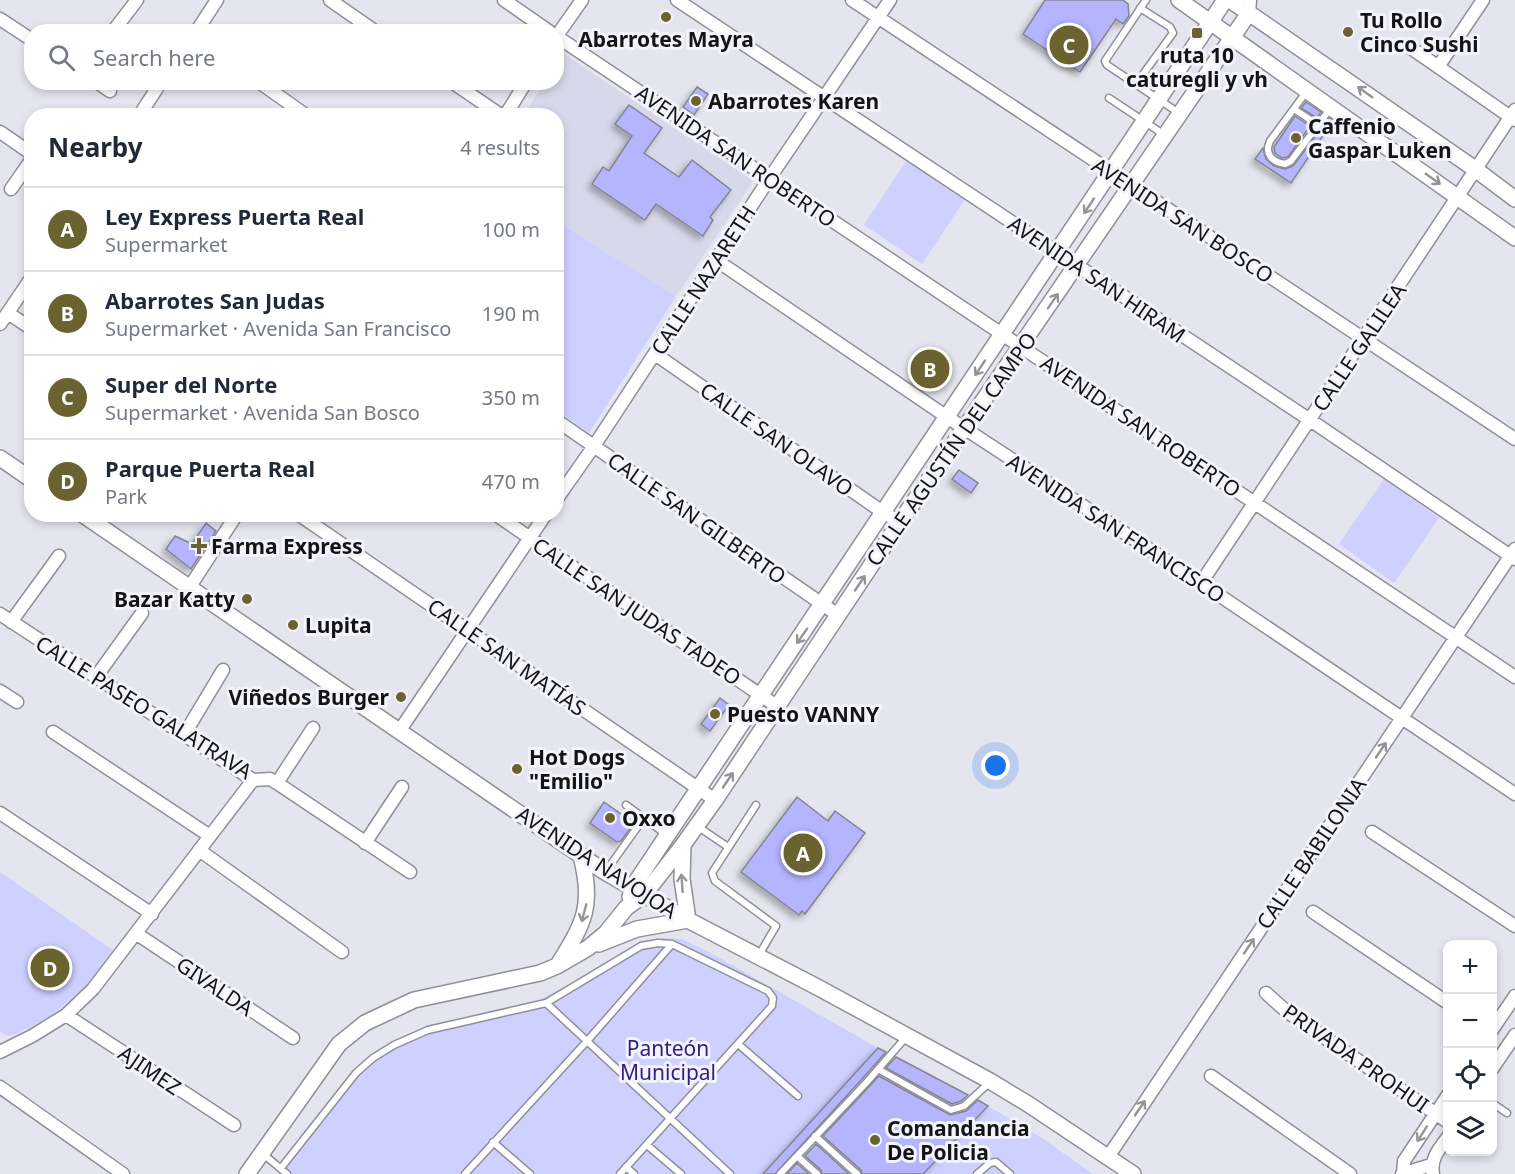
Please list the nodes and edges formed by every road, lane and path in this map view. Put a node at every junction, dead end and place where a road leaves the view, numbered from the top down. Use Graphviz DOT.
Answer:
graph roads {
  1 [pos="137,0"];
  2 [pos="218,0"];
  3 [pos="330,0"];
  4 [pos="504,0"];
  5 [pos="582,0"];
  6 [pos="677,0"];
  7 [pos="852,0"];
  8 [pos="890,0"];
  9 [pos="1146,0"];
  10 [pos="1179,0"];
  11 [pos="1226,0"];
  12 [pos="1230,0"];
  13 [pos="1483,0"];
  14 [pos="1249,7"];
  15 [pos="1140,8"];
  16 [pos="878,18"];
  17 [pos="0,19"];
  18 [pos="1211,22"];
  19 [pos="119,24"];
  20 [pos="202,24"];
  21 [pos="364,24"];
  22 [pos="538,24"];
  23 [pos="564,26"];
  24 [pos="24,35"];
  25 [pos="1232,37"];
  26 [pos="564,41"];
  27 [pos="1412,48"];
  28 [pos="1438,67"];
  29 [pos="1136,84"];
  30 [pos="156,90"];
  31 [pos="270,90"];
  32 [pos="464,90"];
  33 [pos="521,90"];
  34 [pos="1308,90"];
  35 [pos="824,98"];
  36 [pos="1109,99"];
  37 [pos="1159,100"];
  38 [pos="1331,107"];
  39 [pos="144,108"];
  40 [pos="296,108"];
  41 [pos="491,108"];
  42 [pos="508,108"];
  43 [pos="1294,109"];
  44 [pos="1180,113"];
  45 [pos="1514,115"];
  46 [pos="1144,122"];
  47 [pos="1318,125"];
  48 [pos="0,132"];
  49 [pos="1165,135"];
  50 [pos="24,148"];
  51 [pos="1475,168"];
  52 [pos="24,170"];
  53 [pos="1111,173"];
  54 [pos="769,179"];
  55 [pos="1132,186"];
  56 [pos="11,189"];
  57 [pos="1459,197"];
  58 [pos="1515,199"];
  59 [pos="1515,238"];
  60 [pos="1058,253"];
  61 [pos="716,261"];
  62 [pos="1077,266"];
  63 [pos="24,289"];
  64 [pos="8,313"];
  65 [pos="0,324"];
  66 [pos="24,324"];
  67 [pos="1003,333"];
  68 [pos="1364,339"];
  69 [pos="1022,346"];
  70 [pos="655,354"];
  71 [pos="947,417"];
  72 [pos="1310,420"];
  73 [pos="564,425"];
  74 [pos="965,429"];
  75 [pos="1515,439"];
  76 [pos="594,446"];
  77 [pos="0,458"];
  78 [pos="24,474"];
  79 [pos="564,489"];
  80 [pos="1254,502"];
  81 [pos="884,513"];
  82 [pos="94,522"];
  83 [pos="232,522"];
  84 [pos="310,522"];
  85 [pos="507,522"];
  86 [pos="541,522"];
  87 [pos="900,522"];
  88 [pos="530,538"];
  89 [pos="1513,555"];
  90 [pos="59,556"];
  91 [pos="1201,583"];
  92 [pos="189,588"];
  93 [pos="823,605"];
  94 [pos="142,613"];
  95 [pos="0,614"];
  96 [pos="838,615"];
  97 [pos="11,622"];
  98 [pos="468,630"];
  99 [pos="1456,637"];
  100 [pos="223,670"];
  101 [pos="96,677"];
  102 [pos="1515,677"];
  103 [pos="0,691"];
  104 [pos="761,696"];
  105 [pos="17,702"];
  106 [pos="778,706"];
  107 [pos="1402,718"];
  108 [pos="313,728"];
  109 [pos="400,730"];
  110 [pos="53,732"];
  111 [pos="184,735"];
  112 [pos="253,780"];
  113 [pos="277,783"];
  114 [pos="402,787"];
  115 [pos="699,790"];
  116 [pos="1515,794"];
  117 [pos="715,800"];
  118 [pos="626,805"];
  119 [pos="756,805"];
  120 [pos="0,813"];
  121 [pos="644,818"];
  122 [pos="696,826"];
  123 [pos="1372,832"];
  124 [pos="210,836"];
  125 [pos="668,836"];
  126 [pos="365,843"];
  127 [pos="683,845"];
  128 [pos="728,847"];
  129 [pos="199,850"];
  130 [pos="581,856"];
  131 [pos="410,872"];
  132 [pos="605,872"];
  133 [pos="638,891"];
  134 [pos="1313,912"];
  135 [pos="152,914"];
  136 [pos="688,920"];
  137 [pos="1515,926"];
  138 [pos="137,934"];
  139 [pos="672,944"];
  140 [pos="588,948"];
  141 [pos="342,952"];
  142 [pos="759,956"];
  143 [pos="557,966"];
  144 [pos="1266,993"];
  145 [pos="1515,996"];
  146 [pos="1443,1000"];
  147 [pos="546,1003"];
  148 [pos="66,1015"];
  149 [pos="1497,1024"];
  150 [pos="1497,1034"];
  151 [pos="907,1035"];
  152 [pos="293,1038"];
  153 [pos="588,1040"];
  154 [pos="1512,1040"];
  155 [pos="738,1044"];
  156 [pos="0,1052"];
  157 [pos="1497,1062"];
  158 [pos="878,1069"];
  159 [pos="1210,1076"];
  160 [pos="990,1081"];
  161 [pos="0,1088"];
  162 [pos="798,1096"];
  163 [pos="1443,1102"];
  164 [pos="1497,1106"];
  165 [pos="1507,1113"];
  166 [pos="1435,1114"];
  167 [pos="671,1118"];
  168 [pos="1443,1119"];
  169 [pos="234,1125"];
  170 [pos="815,1136"];
  171 [pos="493,1142"];
  172 [pos="1443,1144"];
  173 [pos="647,1145"];
  174 [pos="262,1152"];
  175 [pos="797,1156"];
  176 [pos="1108,1157"];
  177 [pos="626,1167"];
  178 [pos="281,1168"];
  179 [pos="1432,1170"];
  180 [pos="123,1174"];
  181 [pos="247,1174"];
  182 [pos="287,1174"];
  183 [pos="465,1174"];
  184 [pos="530,1174"];
  185 [pos="620,1174"];
  186 [pos="634,1174"];
  187 [pos="681,1174"];
  188 [pos="730,1174"];
  189 [pos="780,1174"];
  190 [pos="817,1174"];
  191 [pos="857,1174"];
  192 [pos="977,1174"];
  193 [pos="1010,1174"];
  194 [pos="1133,1174"];
  195 [pos="1350,1174"];
  196 [pos="1402,1174"];
  1 -- 19 [label="street"];
  2 -- 20 [label="street"];
  3 -- 21 [label="street"];
  4 -- 22 [label="street"];
  5 -- 23 [label="street"];
  6 -- 35 [label="street, AVENIDA SAN HIRAM"];
  7 -- 16 [label="street, AVENIDA SAN BOSCO"];
  8 -- 16 [label="street, CALLE NAZARETH"];
  9 -- 15 [label="lane"];
  10 -- 18 [label="street"];
  11 -- 18 [label="street, CALLE AGUSTÍN DEL CAMPO"];
  12 -- 14 [label="street"];
  13 -- 28 [label="street"];
  14 -- 25 [label="street, CALLE AGUSTÍN DEL CAMPO"];
  51 -- 14 [label="street, one-way"];
  15 -- 29 [label="lane"];
  15 -- 29 [label="lane"];
  16 -- 35 [label="street, CALLE NAZARETH"];
  16 -- 53 [label="street, AVENIDA SAN BOSCO"];
  17 -- 24 [label="street"];
  18 -- 25 [label="street"];
  18 -- 37 [label="street, CALLE AGUSTÍN DEL CAMPO"];
  25 -- 34 [label="street"];
  25 -- 44 [label="street, CALLE AGUSTÍN DEL CAMPO"];
  26 -- 54 [label="street, AVENIDA SAN ROBERTO"];
  27 -- 28 [label="street"];
  28 -- 45 [label="street"];
  29 -- 37 [label="lane"];
  30 -- 39 [label="street"];
  31 -- 40 [label="street"];
  32 -- 41 [label="street"];
  33 -- 42 [label="street"];
  34 -- 38 [label="street"];
  34 -- 43 [label="lane"];
  35 -- 54 [label="street, CALLE NAZARETH"];
  35 -- 60 [label="street, AVENIDA SAN HIRAM"];
  36 -- 46 [label="lane"];
  37 -- 44 [label="lane"];
  37 -- 46 [label="street, CALLE AGUSTÍN DEL CAMPO"];
  38 -- 47 [label="lane"];
  38 -- 57 [label="street, one-way"];
  43 -- 47 [label="lane"];
  43 -- 47 [label="lane"];
  44 -- 49 [label="street, CALLE AGUSTÍN DEL CAMPO"];
  45 -- 51 [label="street, CALLE GALILEA"];
  46 -- 49 [label="lane"];
  46 -- 53 [label="street, CALLE AGUSTÍN DEL CAMPO"];
  48 -- 50 [label="street"];
  49 -- 55 [label="street, CALLE AGUSTÍN DEL CAMPO"];
  51 -- 57 [label="street, CALLE GALILEA"];
  51 -- 58 [label="street"];
  52 -- 56 [label="street"];
  53 -- 55 [label="street, AVENIDA SAN BOSCO"];
  53 -- 60 [label="street, CALLE AGUSTÍN DEL CAMPO, one-way"];
  54 -- 61 [label="street, CALLE NAZARETH"];
  54 -- 67 [label="street, AVENIDA SAN ROBERTO"];
  55 -- 62 [label="street, CALLE AGUSTÍN DEL CAMPO"];
  55 -- 68 [label="street, AVENIDA SAN BOSCO"];
  57 -- 59 [label="street"];
  57 -- 68 [label="street, CALLE GALILEA"];
  60 -- 62 [label="street, AVENIDA SAN HIRAM"];
  60 -- 67 [label="street, CALLE AGUSTÍN DEL CAMPO"];
  61 -- 70 [label="street, CALLE NAZARETH"];
  61 -- 71 [label="street, AVENIDA SAN FRANCISCO"];
  69 -- 62 [label="street, CALLE AGUSTÍN DEL CAMPO, one-way"];
  62 -- 72 [label="street, AVENIDA SAN HIRAM"];
  63 -- 64 [label="street"];
  64 -- 65 [label="street"];
  64 -- 66 [label="street"];
  67 -- 69 [label="street, AVENIDA SAN ROBERTO"];
  67 -- 71 [label="street, CALLE AGUSTÍN DEL CAMPO, one-way"];
  68 -- 72 [label="street, CALLE GALILEA"];
  68 -- 75 [label="street, AVENIDA SAN BOSCO"];
  69 -- 74 [label="street, CALLE AGUSTÍN DEL CAMPO"];
  69 -- 80 [label="street, AVENIDA SAN ROBERTO"];
  70 -- 76 [label="street, CALLE NAZARETH"];
  70 -- 81 [label="street, CALLE SAN OLAVO"];
  71 -- 74 [label="street, AVENIDA SAN FRANCISCO"];
  71 -- 81 [label="street, CALLE AGUSTÍN DEL CAMPO"];
  72 -- 80 [label="street, CALLE GALILEA"];
  72 -- 89 [label="street, AVENIDA SAN HIRAM"];
  73 -- 76 [label="street, CALLE SAN GILBERTO"];
  74 -- 87 [label="street, CALLE AGUSTÍN DEL CAMPO"];
  74 -- 91 [label="street, AVENIDA SAN FRANCISCO"];
  76 -- 79 [label="street, CALLE NAZARETH"];
  76 -- 93 [label="street, CALLE SAN GILBERTO"];
  77 -- 78 [label="street"];
  80 -- 91 [label="street, CALLE GALILEA"];
  80 -- 99 [label="street, AVENIDA SAN ROBERTO"];
  81 -- 87 [label="street, CALLE SAN OLAVO"];
  81 -- 93 [label="street, CALLE AGUSTÍN DEL CAMPO"];
  82 -- 92 [label="street, AVENIDA NAVOJOA"];
  83 -- 92 [label="street"];
  84 -- 98 [label="street, CALLE SAN MATÍAS"];
  85 -- 88 [label="street, CALLE SAN JUDAS TADEO"];
  86 -- 88 [label="street"];
  96 -- 87 [label="street, CALLE AGUSTÍN DEL CAMPO, one-way"];
  88 -- 98 [label="street"];
  88 -- 104 [label="street, CALLE SAN JUDAS TADEO"];
  89 -- 99 [label="street, CALLE BABILONIA"];
  90 -- 97 [label="street"];
  91 -- 107 [label="street, AVENIDA SAN FRANCISCO"];
  92 -- 109 [label="street, AVENIDA NAVOJOA"];
  93 -- 96 [label="street, CALLE SAN GILBERTO"];
  93 -- 104 [label="street, CALLE AGUSTÍN DEL CAMPO, one-way"];
  94 -- 101 [label="street"];
  95 -- 97 [label="street, CALLE PASEO GALATRAVA"];
  96 -- 106 [label="street, CALLE AGUSTÍN DEL CAMPO"];
  97 -- 101 [label="street, CALLE PASEO GALATRAVA"];
  98 -- 109 [label="street"];
  98 -- 115 [label="street, CALLE SAN MATÍAS"];
  99 -- 102 [label="street, AVENIDA SAN ROBERTO"];
  99 -- 107 [label="street, CALLE BABILONIA"];
  100 -- 111 [label="street"];
  101 -- 111 [label="street, CALLE PASEO GALATRAVA"];
  103 -- 105 [label="street"];
  104 -- 106 [label="street, CALLE SAN JUDAS TADEO"];
  104 -- 115 [label="street, CALLE AGUSTÍN DEL CAMPO"];
  117 -- 106 [label="street, CALLE AGUSTÍN DEL CAMPO, one-way"];
  107 -- 116 [label="street, AVENIDA SAN FRANCISCO"];
  176 -- 107 [label="street, CALLE BABILONIA, one-way"];
  108 -- 113 [label="street"];
  109 -- 130 [label="street, AVENIDA NAVOJOA"];
  110 -- 124 [label="street"];
  111 -- 112 [label="street, CALLE PASEO GALATRAVA"];
  112 -- 113 [label="street, CALLE PASEO GALATRAVA"];
  112 -- 124 [label="street"];
  113 -- 126 [label="street, CALLE PASEO GALATRAVA"];
  114 -- 126 [label="street"];
  115 -- 117 [label="street, CALLE SAN MATÍAS"];
  115 -- 125 [label="street, CALLE AGUSTÍN DEL CAMPO"];
  117 -- 122 [label="street, CALLE AGUSTÍN DEL CAMPO"];
  118 -- 121 [label="lane"];
  119 -- 128 [label="lane"];
  120 -- 135 [label="street"];
  121 -- 125 [label="lane"];
  121 -- 132 [label="lane"];
  122 -- 127 [label="street, CALLE AGUSTÍN DEL CAMPO"];
  122 -- 128 [label="lane"];
  123 -- 137 [label="street"];
  124 -- 129 [label="street"];
  125 -- 133 [label="street, CALLE AGUSTÍN DEL CAMPO"];
  126 -- 131 [label="street, CALLE PASEO GALATRAVA"];
  127 -- 133 [label="street, CALLE AGUSTÍN DEL CAMPO"];
  136 -- 127 [label="street, one-way"];
  128 -- 142 [label="lane"];
  129 -- 135 [label="street"];
  129 -- 141 [label="street"];
  130 -- 132 [label="street, AVENIDA NAVOJOA"];
  130 -- 143 [label="street, one-way"];
  132 -- 133 [label="street, AVENIDA NAVOJOA"];
  133 -- 136 [label="street, AVENIDA NAVOJOA"];
  133 -- 140 [label="street"];
  134 -- 146 [label="street"];
  135 -- 138 [label="street"];
  136 -- 140 [label="street"];
  136 -- 142 [label="street, AVENIDA NAVOJOA"];
  138 -- 148 [label="street"];
  138 -- 152 [label="street, GIVALDA"];
  139 -- 147 [label="lane"];
  139 -- 153 [label="lane"];
  139 -- 155 [label="lane"];
  140 -- 143 [label="street"];
  142 -- 151 [label="street, AVENIDA NAVOJOA"];
  143 -- 174 [label="street"];
  144 -- 166 [label="street, PRIVADA PROHUI"];
  145 -- 149 [label="street"];
  147 -- 153 [label="lane"];
  147 -- 178 [label="lane"];
  148 -- 156 [label="street"];
  148 -- 169 [label="street, AJIMEZ"];
  150 -- 154 [label="street"];
  151 -- 158 [label="lane"];
  151 -- 160 [label="street, AVENIDA NAVOJOA"];
  153 -- 167 [label="lane"];
  153 -- 171 [label="lane"];
  154 -- 157 [label="street"];
  155 -- 162 [label="lane"];
  155 -- 167 [label="lane"];
  158 -- 160 [label="lane"];
  158 -- 170 [label="lane"];
  159 -- 195 [label="street"];
  160 -- 176 [label="street, AVENIDA NAVOJOA"];
  161 -- 180 [label="street"];
  163 -- 166 [label="street"];
  164 -- 165 [label="lane"];
  166 -- 168 [label="street, PRIVADA PROHUI"];
  166 -- 196 [label="street, one-way"];
  167 -- 173 [label="lane"];
  167 -- 188 [label="lane"];
  170 -- 175 [label="lane"];
  170 -- 191 [label="lane"];
  171 -- 183 [label="lane"];
  171 -- 184 [label="lane"];
  172 -- 179 [label="street"];
  173 -- 177 [label="lane"];
  173 -- 187 [label="lane"];
  174 -- 178 [label="lane"];
  174 -- 181 [label="street"];
  175 -- 189 [label="lane"];
  175 -- 190 [label="lane"];
  176 -- 194 [label="street, AVENIDA NAVOJOA"];
  177 -- 185 [label="lane"];
  177 -- 186 [label="lane"];
  178 -- 182 [label="lane"];
  179 -- 196 [label="street"];
  192 -- 193 [label="lane"];
}
